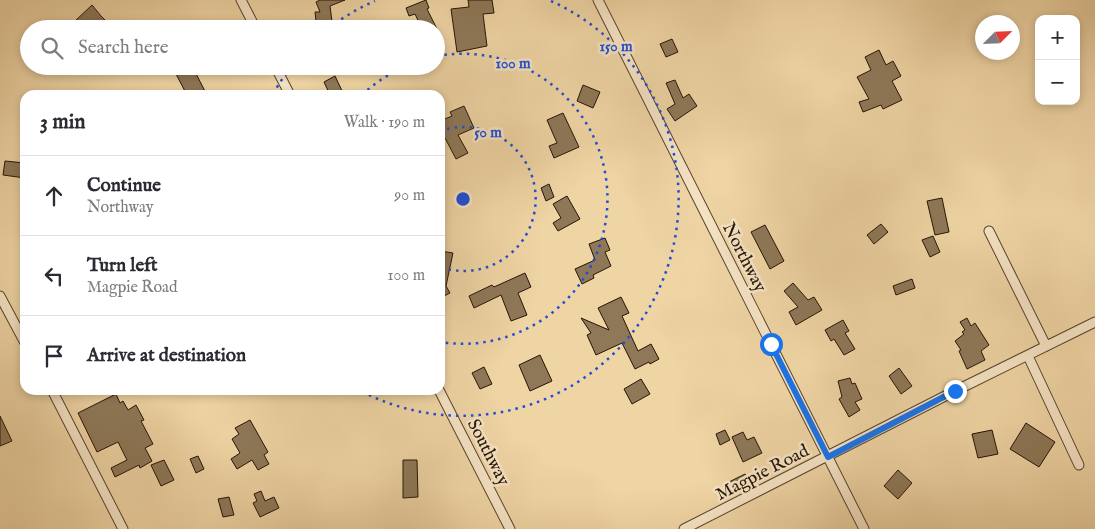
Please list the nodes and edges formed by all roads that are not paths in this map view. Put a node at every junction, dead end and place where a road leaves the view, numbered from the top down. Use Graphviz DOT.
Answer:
graph roads {
  1 [pos="241,0"];
  2 [pos="598,0"];
  3 [pos="251,20"];
  4 [pos="280,75"];
  5 [pos="287,90"];
  6 [pos="989,231"];
  7 [pos="0,296"];
  8 [pos="1095,322"];
  9 [pos="20,334"];
  10 [pos="1046,346"];
  11 [pos="1028,356"];
  12 [pos="55,395"];
  13 [pos="442,395"];
  14 [pos="828,457"];
  15 [pos="1079,465"];
  16 [pos="123,529"];
  17 [pos="510,529"];
  18 [pos="684,529"];
  19 [pos="864,529"];
  1 -- 3 [label="street"];
  2 -- 14 [label="street, Northway"];
  4 -- 5 [label="street"];
  6 -- 10 [label="street"];
  7 -- 9 [label="street"];
  8 -- 10 [label="street, Magpie Road"];
  10 -- 11 [label="street, Magpie Road"];
  11 -- 14 [label="street, Magpie Road"];
  11 -- 15 [label="street"];
  12 -- 16 [label="street"];
  13 -- 17 [label="street, Southway"];
  14 -- 18 [label="street, Magpie Road"];
  14 -- 19 [label="street, Northway"];
}
